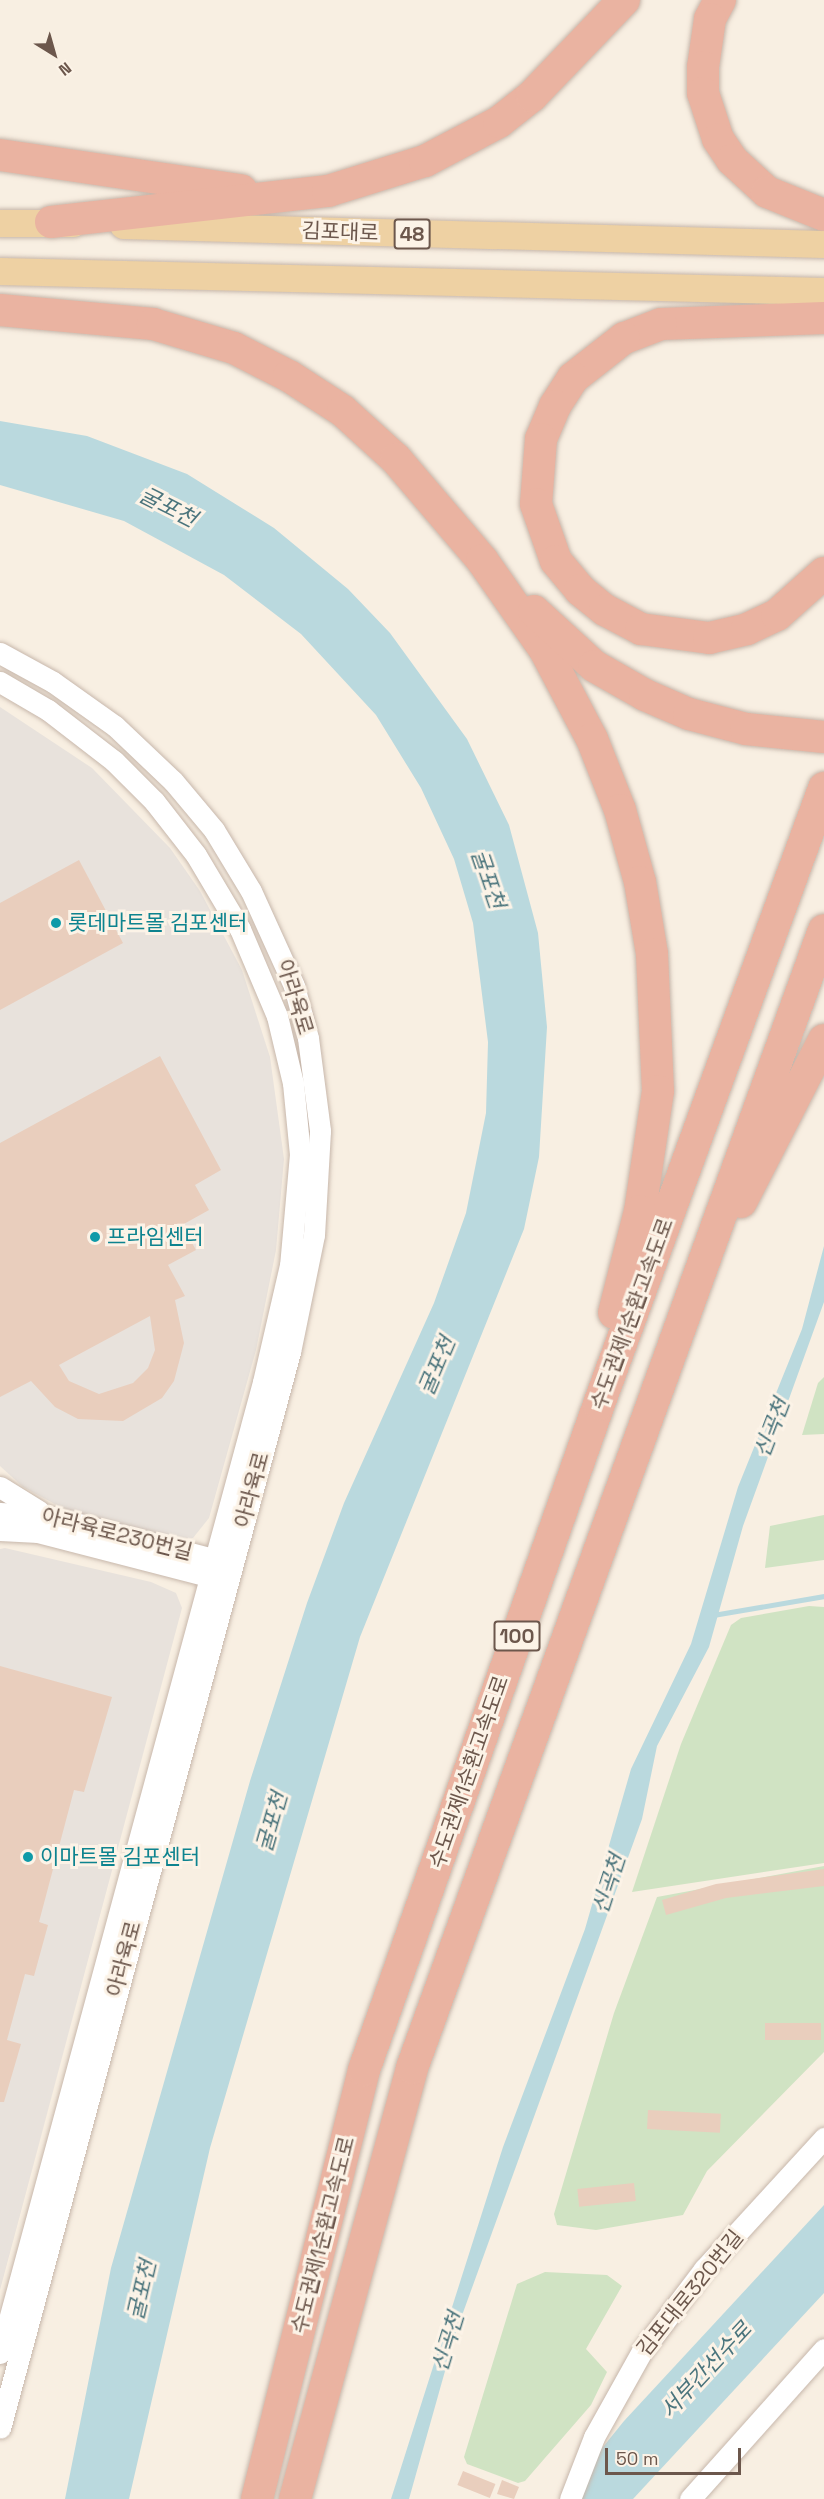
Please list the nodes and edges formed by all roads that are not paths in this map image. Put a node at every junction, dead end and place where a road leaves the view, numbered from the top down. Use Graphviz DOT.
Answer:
graph roads {
  1 [pos="624,0"];
  2 [pos="720,0"];
  3 [pos="0,155"];
  4 [pos="286,197"];
  5 [pos="824,215"];
  6 [pos="51,222"];
  7 [pos="0,223"];
  8 [pos="824,244"];
  9 [pos="7,272"];
  10 [pos="824,291"];
  11 [pos="0,310"];
  12 [pos="824,318"];
  13 [pos="482,560"];
  14 [pos="824,573"];
  15 [pos="0,653"];
  16 [pos="0,682"];
  17 [pos="824,737"];
  18 [pos="824,788"];
  19 [pos="824,930"];
  20 [pos="824,1040"];
  21 [pos="687,1303"];
  22 [pos="599,1404"];
  23 [pos="0,1487"];
  24 [pos="0,1513"];
  25 [pos="48,1515"];
  26 [pos="0,1530"];
  27 [pos="222,1570"];
  28 [pos="824,2138"];
  29 [pos="824,2349"];
  30 [pos="0,2354"];
  31 [pos="0,2428"];
  32 [pos="257,2499"];
  33 [pos="295,2499"];
  34 [pos="570,2499"];
  35 [pos="690,2499"];
  1 -- 4 [label="highway"];
  2 -- 5 [label="highway"];
  3 -- 4 [label="highway"];
  4 -- 6 [label="highway"];
  6 -- 7 [label="main road, 김포대로 / 48"];
  6 -- 8 [label="main road, 김포대로 / 48"];
  9 -- 10 [label="main road, 48"];
  11 -- 13 [label="highway"];
  12 -- 14 [label="highway"];
  13 -- 17 [label="highway"];
  13 -- 22 [label="highway"];
  15 -- 27 [label="street, 아라육로"];
  16 -- 27 [label="street, 아라육로"];
  18 -- 22 [label="highway, 수도권제1순환고속도로 / 100"];
  19 -- 21 [label="highway, 수도권제1순환고속도로 / 100"];
  20 -- 21 [label="highway"];
  21 -- 33 [label="highway, 수도권제1순환고속도로 / 100"];
  22 -- 32 [label="highway, 수도권제1순환고속도로 / 100"];
  23 -- 25 [label="street"];
  24 -- 25 [label="street, 아라육로230번길"];
  25 -- 27 [label="street, 아라육로230번길"];
  26 -- 27 [label="street, 아라육로230번길"];
  27 -- 30 [label="street, 아라육로"];
  27 -- 31 [label="street, 아라육로"];
  28 -- 34 [label="street, 김포대로320번길"];
  29 -- 35 [label="street"];
}
